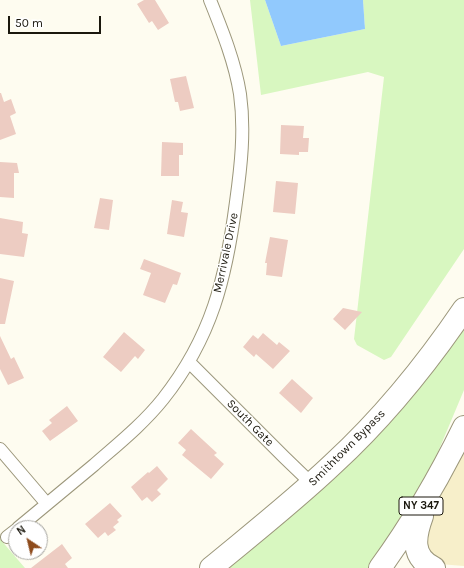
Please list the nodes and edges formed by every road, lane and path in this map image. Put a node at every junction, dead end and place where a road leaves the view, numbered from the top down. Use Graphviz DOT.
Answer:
graph roads {
  1 [pos="210,0"];
  2 [pos="464,309"];
  3 [pos="189,362"];
  4 [pos="464,427"];
  5 [pos="0,449"];
  6 [pos="312,484"];
  7 [pos="433,485"];
  8 [pos="47,504"];
  9 [pos="28,520"];
  10 [pos="211,568"];
  11 [pos="380,568"];
  12 [pos="434,568"];
  1 -- 3 [label="street, Merrivale Drive"];
  2 -- 6 [label="highway, Smithtown Bypass"];
  3 -- 6 [label="street, South Gate"];
  3 -- 8 [label="street, Merrivale Drive"];
  4 -- 7 [label="highway, NY 347"];
  5 -- 8 [label="street"];
  6 -- 10 [label="highway, Smithtown Bypass"];
  7 -- 11 [label="highway, NY 347"];
  7 -- 12 [label="highway"];
  8 -- 9 [label="street, Merrivale Drive"];
}
